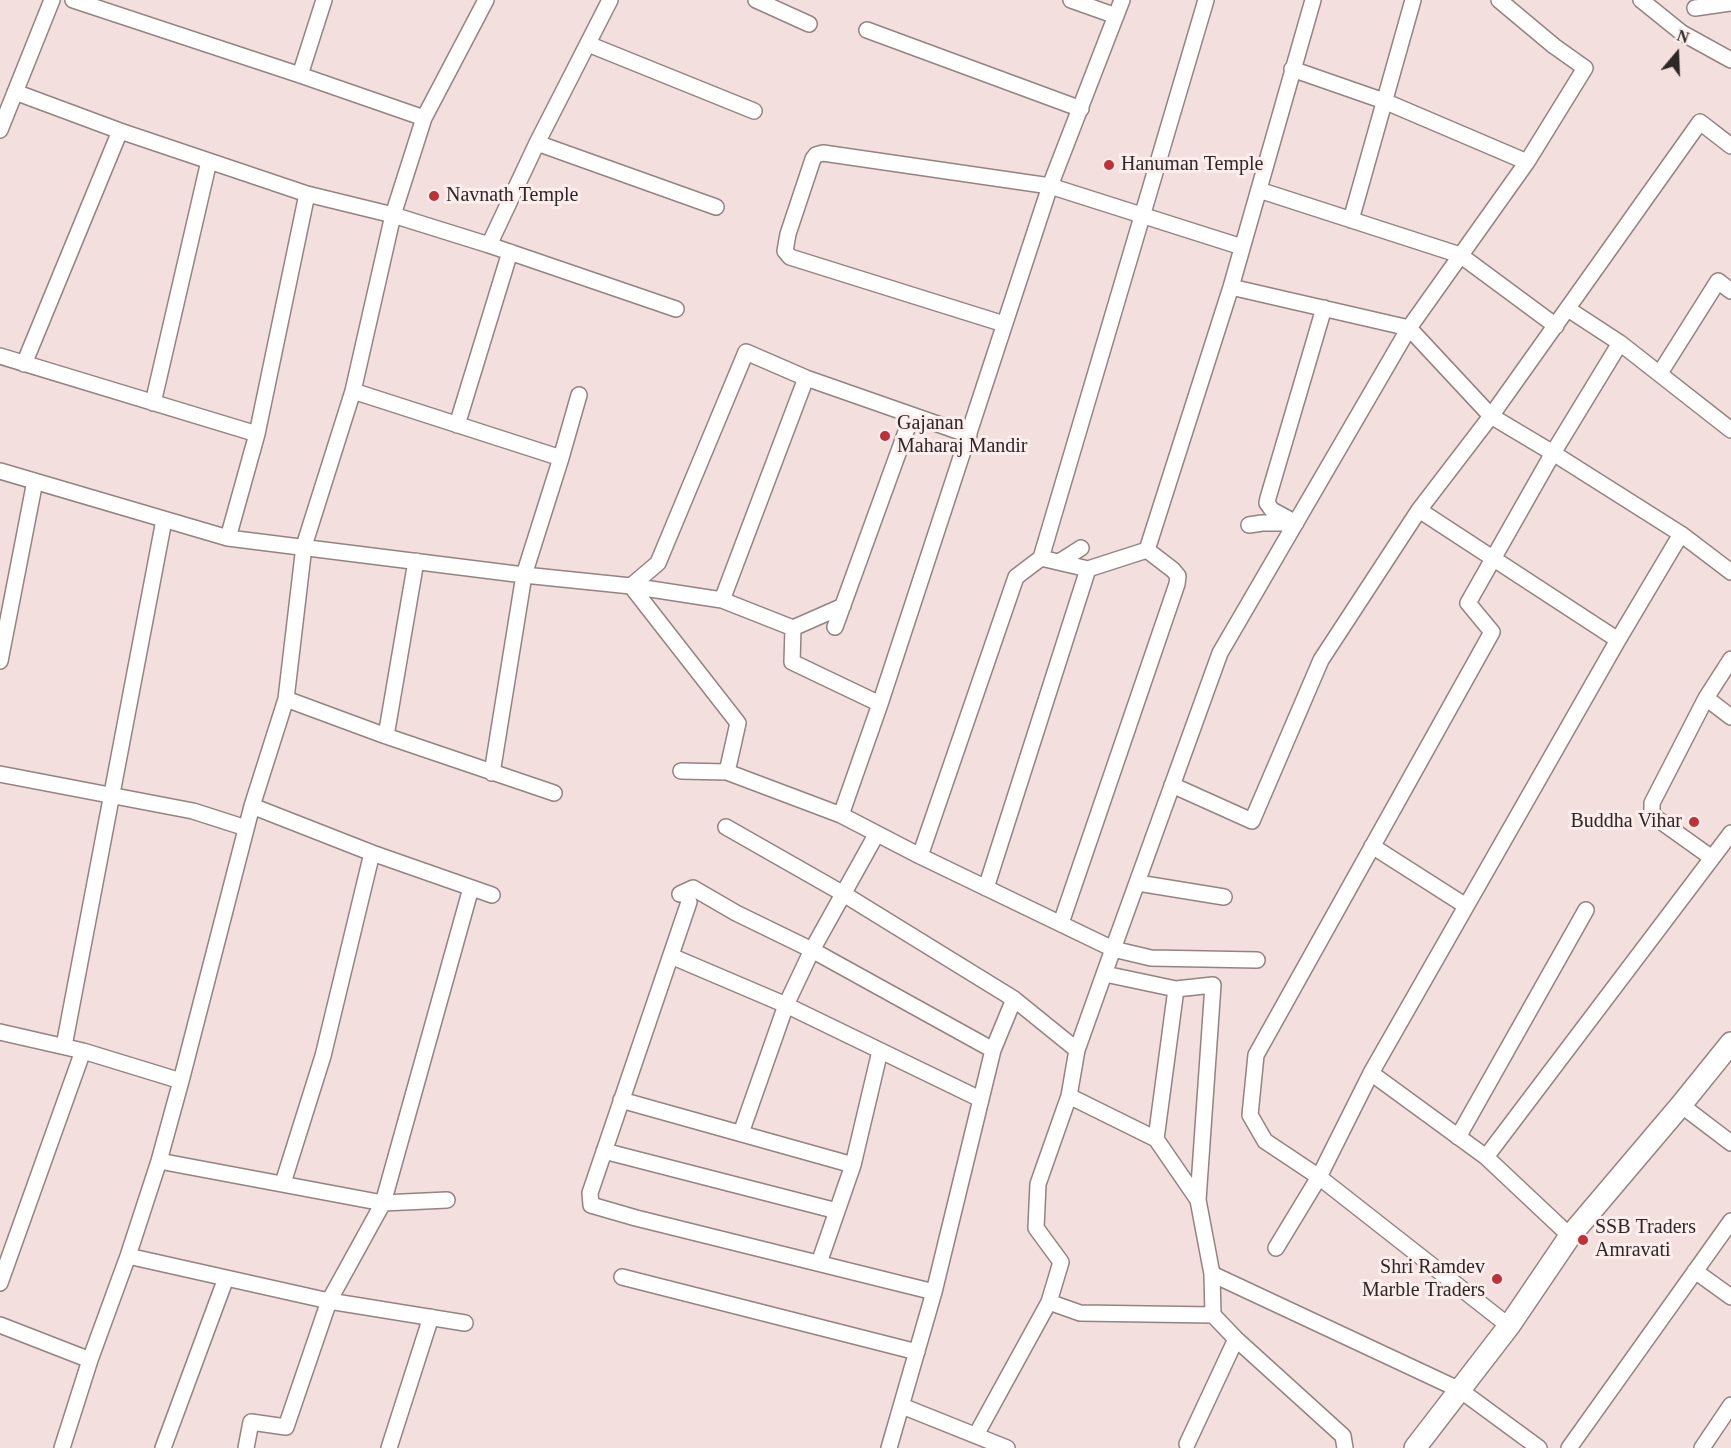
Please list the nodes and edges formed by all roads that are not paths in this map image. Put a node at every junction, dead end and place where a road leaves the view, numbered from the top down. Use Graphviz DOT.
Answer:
graph roads {
  1 [pos="52,0"];
  2 [pos="74,0"];
  3 [pos="324,0"];
  4 [pos="486,0"];
  5 [pos="610,0"];
  6 [pos="756,0"];
  7 [pos="1071,0"];
  8 [pos="1122,0"];
  9 [pos="1206,0"];
  10 [pos="1313,0"];
  11 [pos="1413,0"];
  12 [pos="1498,0"];
  13 [pos="1641,0"];
  14 [pos="1731,3"];
  15 [pos="1695,8"];
  16 [pos="1116,16"];
  17 [pos="809,24"];
  18 [pos="867,30"];
  19 [pos="588,44"];
  20 [pos="1731,60"];
  21 [pos="1292,69"];
  22 [pos="300,75"];
  23 [pos="15,92"];
  24 [pos="1384,101"];
  25 [pos="1081,109"];
  26 [pos="754,111"];
  27 [pos="424,118"];
  28 [pos="0,130"];
  29 [pos="120,131"];
  30 [pos="537,143"];
  31 [pos="1731,146"];
  32 [pos="209,161"];
  33 [pos="1527,162"];
  34 [pos="1050,186"];
  35 [pos="1259,190"];
  36 [pos="307,194"];
  37 [pos="717,207"];
  38 [pos="1141,214"];
  39 [pos="393,215"];
  40 [pos="1351,220"];
  41 [pos="489,245"];
  42 [pos="1242,247"];
  43 [pos="510,252"];
  44 [pos="1460,255"];
  45 [pos="1231,287"];
  46 [pos="1731,291"];
  47 [pos="1324,308"];
  48 [pos="676,309"];
  49 [pos="1568,309"];
  50 [pos="1004,324"];
  51 [pos="1556,326"];
  52 [pos="1409,328"];
  53 [pos="1620,343"];
  54 [pos="0,356"];
  55 [pos="24,364"];
  56 [pos="1660,373"];
  57 [pos="806,378"];
  58 [pos="352,391"];
  59 [pos="579,395"];
  60 [pos="153,403"];
  61 [pos="912,415"];
  62 [pos="1491,416"];
  63 [pos="457,424"];
  64 [pos="1731,430"];
  65 [pos="257,434"];
  66 [pos="969,435"];
  67 [pos="1553,453"];
  68 [pos="561,458"];
  69 [pos="0,471"];
  70 [pos="35,481"];
  71 [pos="1419,510"];
  72 [pos="164,520"];
  73 [pos="1296,523"];
  74 [pos="1249,525"];
  75 [pos="1681,534"];
  76 [pos="228,538"];
  77 [pos="304,546"];
  78 [pos="1081,548"];
  79 [pos="1147,550"];
  80 [pos="1041,558"];
  81 [pos="1493,558"];
  82 [pos="416,561"];
  83 [pos="1059,562"];
  84 [pos="1088,569"];
  85 [pos="1731,572"];
  86 [pos="524,575"];
  87 [pos="618,584"];
  88 [pos="722,600"];
  89 [pos="843,606"];
  90 [pos="835,627"];
  91 [pos="793,628"];
  92 [pos="1618,640"];
  93 [pos="1731,659"];
  94 [pos="0,661"];
  95 [pos="1706,698"];
  96 [pos="286,699"];
  97 [pos="880,704"];
  98 [pos="1731,717"];
  99 [pos="386,736"];
  100 [pos="681,771"];
  101 [pos="727,772"];
  102 [pos="492,773"];
  103 [pos="0,774"];
  104 [pos="1172,785"];
  105 [pos="554,793"];
  106 [pos="111,794"];
  107 [pos="252,806"];
  108 [pos="841,815"];
  109 [pos="726,827"];
  110 [pos="246,828"];
  111 [pos="1731,833"];
  112 [pos="876,835"];
  113 [pos="1372,846"];
  114 [pos="372,853"];
  115 [pos="920,856"];
  116 [pos="1712,858"];
  117 [pos="1138,883"];
  118 [pos="471,888"];
  119 [pos="986,888"];
  120 [pos="842,893"];
  121 [pos="492,895"];
  122 [pos="1224,897"];
  123 [pos="1466,906"];
  124 [pos="1586,910"];
  125 [pos="1061,923"];
  126 [pos="1113,949"];
  127 [pos="812,950"];
  128 [pos="671,956"];
  129 [pos="1257,960"];
  130 [pos="1105,974"];
  131 [pos="1176,989"];
  132 [pos="1014,999"];
  133 [pos="786,1005"];
  134 [pos="0,1032"];
  135 [pos="1731,1043"];
  136 [pos="64,1047"];
  137 [pos="993,1050"];
  138 [pos="1077,1050"];
  139 [pos="82,1051"];
  140 [pos="880,1051"];
  141 [pos="1371,1073"];
  142 [pos="181,1081"];
  143 [pos="1069,1096"];
  144 [pos="980,1099"];
  145 [pos="621,1101"];
  146 [pos="1681,1105"];
  147 [pos="741,1133"];
  148 [pos="1458,1137"];
  149 [pos="1156,1139"];
  150 [pos="1731,1143"];
  151 [pos="604,1151"];
  152 [pos="1486,1157"];
  153 [pos="159,1161"];
  154 [pos="853,1165"];
  155 [pos="1319,1177"];
  156 [pos="283,1183"];
  157 [pos="447,1200"];
  158 [pos="1198,1200"];
  159 [pos="384,1203"];
  160 [pos="837,1211"];
  161 [pos="1731,1221"];
  162 [pos="1570,1236"];
  163 [pos="1276,1248"];
  164 [pos="128,1256"];
  165 [pos="819,1263"];
  166 [pos="1695,1271"];
  167 [pos="1212,1274"];
  168 [pos="622,1277"];
  169 [pos="226,1278"];
  170 [pos="0,1283"];
  171 [pos="934,1292"];
  172 [pos="1731,1297"];
  173 [pos="329,1301"];
  174 [pos="1049,1302"];
  175 [pos="1213,1315"];
  176 [pos="431,1317"];
  177 [pos="465,1323"];
  178 [pos="0,1325"];
  179 [pos="1509,1326"];
  180 [pos="1236,1340"];
  181 [pos="917,1352"];
  182 [pos="90,1360"];
  183 [pos="1460,1390"];
  184 [pos="1731,1405"];
  185 [pos="902,1406"];
  186 [pos="976,1435"];
  187 [pos="1187,1444"];
  188 [pos="1002,1447"];
  189 [pos="62,1448"];
  190 [pos="163,1448"];
  191 [pos="246,1448"];
  192 [pos="389,1448"];
  193 [pos="889,1448"];
  194 [pos="1345,1448"];
  195 [pos="1415,1448"];
  196 [pos="1539,1448"];
  197 [pos="1569,1448"];
  198 [pos="1702,1448"];
  1 -- 23 [label="street"];
  2 -- 22 [label="street"];
  3 -- 22 [label="street"];
  4 -- 27 [label="street"];
  5 -- 19 [label="street"];
  6 -- 17 [label="street"];
  7 -- 16 [label="street"];
  8 -- 16 [label="street"];
  9 -- 38 [label="street"];
  10 -- 21 [label="street"];
  11 -- 24 [label="street"];
  12 -- 33 [label="street"];
  13 -- 20 [label="street"];
  14 -- 15 [label="street"];
  16 -- 25 [label="street"];
  18 -- 25 [label="street"];
  19 -- 26 [label="street"];
  19 -- 30 [label="street"];
  21 -- 24 [label="street"];
  21 -- 35 [label="street"];
  22 -- 27 [label="street"];
  23 -- 28 [label="street"];
  23 -- 29 [label="street"];
  24 -- 33 [label="street"];
  24 -- 40 [label="street"];
  25 -- 34 [label="street"];
  27 -- 39 [label="street"];
  29 -- 32 [label="street"];
  29 -- 55 [label="street"];
  30 -- 37 [label="street"];
  30 -- 41 [label="street"];
  31 -- 49 [label="street"];
  32 -- 36 [label="street"];
  32 -- 60 [label="street"];
  33 -- 44 [label="street"];
  34 -- 38 [label="street"];
  34 -- 50 [label="street"];
  34 -- 50 [label="street"];
  35 -- 40 [label="street"];
  35 -- 42 [label="street"];
  36 -- 39 [label="street"];
  36 -- 65 [label="street"];
  38 -- 42 [label="street"];
  38 -- 80 [label="street"];
  39 -- 41 [label="street"];
  39 -- 58 [label="street"];
  40 -- 44 [label="street"];
  41 -- 43 [label="street"];
  42 -- 45 [label="street"];
  43 -- 48 [label="street"];
  43 -- 63 [label="street"];
  44 -- 51 [label="street"];
  44 -- 52 [label="street"];
  45 -- 47 [label="street"];
  45 -- 79 [label="street"];
  46 -- 56 [label="street"];
  47 -- 52 [label="street"];
  47 -- 73 [label="street"];
  49 -- 51 [label="street"];
  49 -- 53 [label="street"];
  50 -- 66 [label="street"];
  51 -- 62 [label="street"];
  52 -- 62 [label="street"];
  52 -- 73 [label="street"];
  53 -- 56 [label="street"];
  53 -- 67 [label="street"];
  54 -- 55 [label="street"];
  55 -- 60 [label="street"];
  56 -- 64 [label="street"];
  57 -- 61 [label="street"];
  57 -- 87 [label="street"];
  57 -- 88 [label="street"];
  58 -- 63 [label="street"];
  58 -- 77 [label="street"];
  59 -- 68 [label="street"];
  60 -- 65 [label="street"];
  61 -- 66 [label="street"];
  61 -- 89 [label="street"];
  62 -- 67 [label="street"];
  62 -- 71 [label="street"];
  63 -- 68 [label="street"];
  65 -- 76 [label="street"];
  66 -- 97 [label="street"];
  67 -- 75 [label="street"];
  67 -- 81 [label="street"];
  68 -- 86 [label="street"];
  69 -- 70 [label="street"];
  70 -- 72 [label="street"];
  70 -- 94 [label="street"];
  71 -- 81 [label="street"];
  71 -- 104 [label="street"];
  72 -- 76 [label="street"];
  72 -- 106 [label="street"];
  73 -- 74 [label="street"];
  73 -- 104 [label="street"];
  75 -- 85 [label="street"];
  75 -- 92 [label="street"];
  76 -- 77 [label="street"];
  77 -- 82 [label="street"];
  77 -- 96 [label="street"];
  78 -- 83 [label="street"];
  79 -- 84 [label="street"];
  79 -- 125 [label="street"];
  80 -- 83 [label="street"];
  80 -- 115 [label="street"];
  81 -- 92 [label="street"];
  81 -- 113 [label="street"];
  82 -- 86 [label="street"];
  82 -- 99 [label="street"];
  83 -- 84 [label="street"];
  84 -- 119 [label="street"];
  86 -- 87 [label="street"];
  86 -- 102 [label="street"];
  87 -- 88 [label="street"];
  87 -- 101 [label="street"];
  88 -- 91 [label="street"];
  89 -- 90 [label="street"];
  89 -- 91 [label="street"];
  91 -- 97 [label="street"];
  92 -- 123 [label="street"];
  93 -- 95 [label="street"];
  95 -- 98 [label="street"];
  95 -- 116 [label="street"];
  96 -- 99 [label="street"];
  96 -- 107 [label="street"];
  97 -- 108 [label="street"];
  99 -- 102 [label="street"];
  100 -- 101 [label="street"];
  101 -- 108 [label="street"];
  102 -- 105 [label="street"];
  103 -- 106 [label="street"];
  104 -- 117 [label="street"];
  106 -- 110 [label="street"];
  106 -- 136 [label="street"];
  107 -- 110 [label="street"];
  107 -- 114 [label="street"];
  108 -- 112 [label="street"];
  109 -- 120 [label="street"];
  110 -- 142 [label="street"];
  111 -- 116 [label="street"];
  112 -- 115 [label="street"];
  112 -- 120 [label="street"];
  113 -- 123 [label="street"];
  113 -- 155 [label="street"];
  114 -- 118 [label="street"];
  114 -- 156 [label="street"];
  115 -- 119 [label="street"];
  116 -- 152 [label="street"];
  117 -- 122 [label="street"];
  117 -- 126 [label="street"];
  118 -- 121 [label="street"];
  118 -- 159 [label="street"];
  119 -- 125 [label="street"];
  120 -- 127 [label="street"];
  120 -- 132 [label="street"];
  123 -- 141 [label="street"];
  124 -- 148 [label="street"];
  125 -- 126 [label="street"];
  126 -- 129 [label="street"];
  126 -- 130 [label="street"];
  127 -- 128 [label="street"];
  127 -- 133 [label="street"];
  127 -- 137 [label="street"];
  128 -- 133 [label="street"];
  128 -- 145 [label="street"];
  130 -- 131 [label="street"];
  130 -- 138 [label="street"];
  131 -- 149 [label="street"];
  131 -- 158 [label="street"];
  132 -- 137 [label="street"];
  132 -- 138 [label="street"];
  133 -- 140 [label="street"];
  133 -- 147 [label="street"];
  134 -- 136 [label="street"];
  135 -- 146 [label="street"];
  136 -- 139 [label="street"];
  137 -- 144 [label="street"];
  138 -- 143 [label="street"];
  139 -- 142 [label="street"];
  139 -- 170 [label="street"];
  140 -- 144 [label="street"];
  140 -- 154 [label="street"];
  141 -- 148 [label="street"];
  141 -- 155 [label="street"];
  142 -- 153 [label="street"];
  143 -- 149 [label="street"];
  143 -- 174 [label="street"];
  144 -- 171 [label="street"];
  145 -- 147 [label="street"];
  145 -- 151 [label="street"];
  146 -- 150 [label="street"];
  146 -- 162 [label="street"];
  147 -- 154 [label="street"];
  148 -- 152 [label="street"];
  149 -- 158 [label="street"];
  151 -- 160 [label="street"];
  151 -- 165 [label="street"];
  152 -- 162 [label="street"];
  153 -- 156 [label="street"];
  153 -- 164 [label="street"];
  154 -- 160 [label="street"];
  155 -- 163 [label="street"];
  155 -- 179 [label="street"];
  156 -- 159 [label="street"];
  157 -- 159 [label="street"];
  158 -- 167 [label="street"];
  159 -- 173 [label="street"];
  160 -- 165 [label="street"];
  161 -- 166 [label="street"];
  162 -- 179 [label="street"];
  164 -- 169 [label="street"];
  164 -- 182 [label="street"];
  165 -- 171 [label="street"];
  166 -- 172 [label="street"];
  166 -- 197 [label="street"];
  167 -- 175 [label="street"];
  167 -- 183 [label="street"];
  168 -- 181 [label="street"];
  169 -- 173 [label="street"];
  169 -- 190 [label="street"];
  171 -- 181 [label="street"];
  173 -- 176 [label="street"];
  173 -- 191 [label="street"];
  174 -- 175 [label="street"];
  174 -- 186 [label="street"];
  175 -- 180 [label="street"];
  176 -- 177 [label="street"];
  176 -- 192 [label="street"];
  178 -- 182 [label="street"];
  179 -- 183 [label="street"];
  180 -- 187 [label="street"];
  180 -- 194 [label="street"];
  181 -- 185 [label="street"];
  182 -- 189 [label="street"];
  183 -- 195 [label="street"];
  183 -- 196 [label="street"];
  184 -- 198 [label="street"];
  185 -- 186 [label="street"];
  185 -- 193 [label="street"];
  186 -- 188 [label="street"];
}
